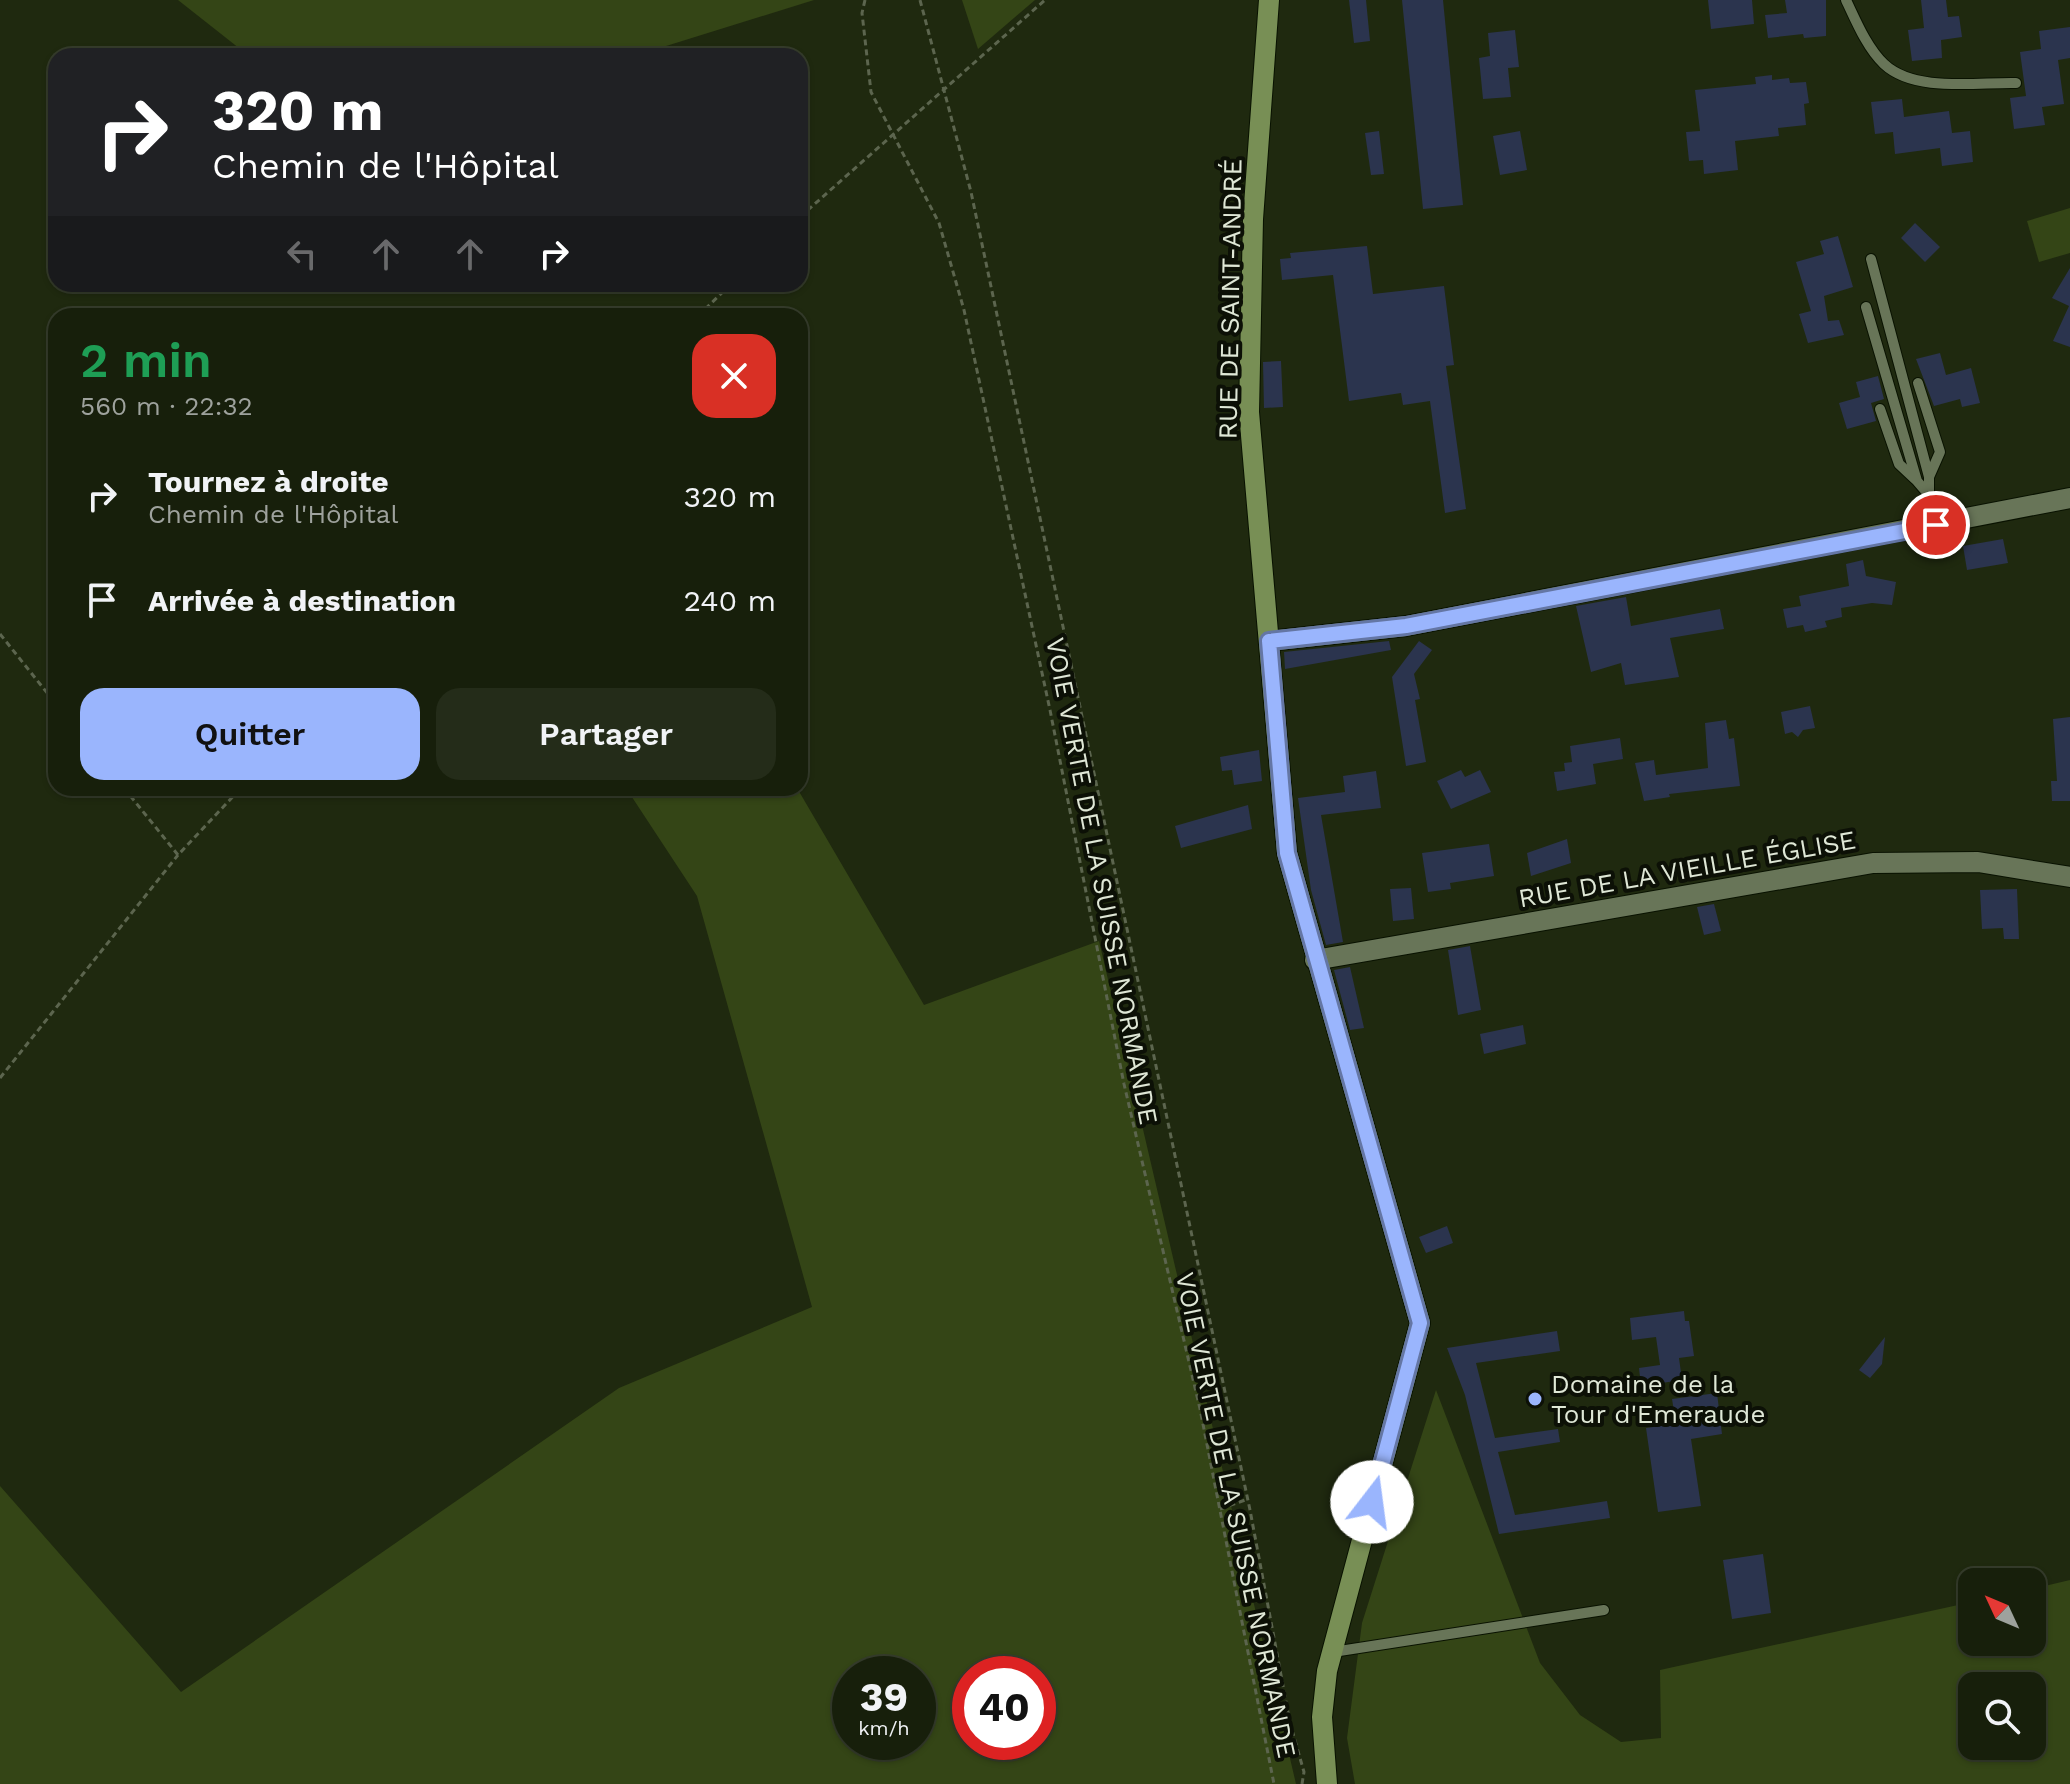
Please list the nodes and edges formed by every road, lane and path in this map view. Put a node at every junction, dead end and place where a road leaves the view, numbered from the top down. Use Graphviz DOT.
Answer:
graph roads {
  1 [pos="865,0"];
  2 [pos="920,0"];
  3 [pos="1045,0"];
  4 [pos="1269,0"];
  5 [pos="1846,0"];
  6 [pos="2016,83"];
  7 [pos="943,89"];
  8 [pos="893,131"];
  9 [pos="808,210"];
  10 [pos="1871,259"];
  11 [pos="723,292"];
  12 [pos="1866,307"];
  13 [pos="706,308"];
  14 [pos="1918,383"];
  15 [pos="1880,409"];
  16 [pos="1929,477"];
  17 [pos="1917,481"];
  18 [pos="1929,495"];
  19 [pos="2070,498"];
  20 [pos="1936,525"];
  21 [pos="0,634"];
  22 [pos="1269,641"];
  23 [pos="48,694"];
  24 [pos="130,796"];
  25 [pos="233,796"];
  26 [pos="178,855"];
  27 [pos="2070,877"];
  28 [pos="1315,960"];
  29 [pos="0,1078"];
  30 [pos="1248,1499"];
  31 [pos="1220,1509"];
  32 [pos="1604,1610"];
  33 [pos="1330,1662"];
  34 [pos="1274,1784"];
  35 [pos="1302,1784"];
  36 [pos="1327,1784"];
  1 -- 8 [label="path, VOIE VERTE DE LA SUISSE NORMANDE"];
  2 -- 7 [label="path"];
  3 -- 7 [label="path"];
  4 -- 22 [label="street, RUE DE SAINT-ANDRÉ"];
  5 -- 6 [label="lane"];
  7 -- 8 [label="path"];
  7 -- 30 [label="path"];
  8 -- 9 [label="path"];
  8 -- 31 [label="path, VOIE VERTE DE LA SUISSE NORMANDE"];
  10 -- 16 [label="lane"];
  11 -- 13 [label="path"];
  12 -- 17 [label="lane"];
  14 -- 16 [label="lane"];
  15 -- 17 [label="lane"];
  16 -- 18 [label="lane"];
  17 -- 18 [label="lane"];
  18 -- 20 [label="lane"];
  19 -- 20 [label="street"];
  20 -- 22 [label="street"];
  21 -- 23 [label="path"];
  22 -- 28 [label="street, RUE DE SAINT-ANDRÉ"];
  24 -- 26 [label="path"];
  25 -- 26 [label="path"];
  26 -- 29 [label="path"];
  27 -- 28 [label="street, RUE DE LA VIEILLE ÉGLISE"];
  28 -- 33 [label="street, RUE DE SAINT-ANDRÉ"];
  30 -- 31 [label="path"];
  30 -- 35 [label="path"];
  31 -- 34 [label="path, VOIE VERTE DE LA SUISSE NORMANDE"];
  32 -- 33 [label="lane"];
  33 -- 36 [label="street, RUE DE SAINT-ANDRÉ"];
}
